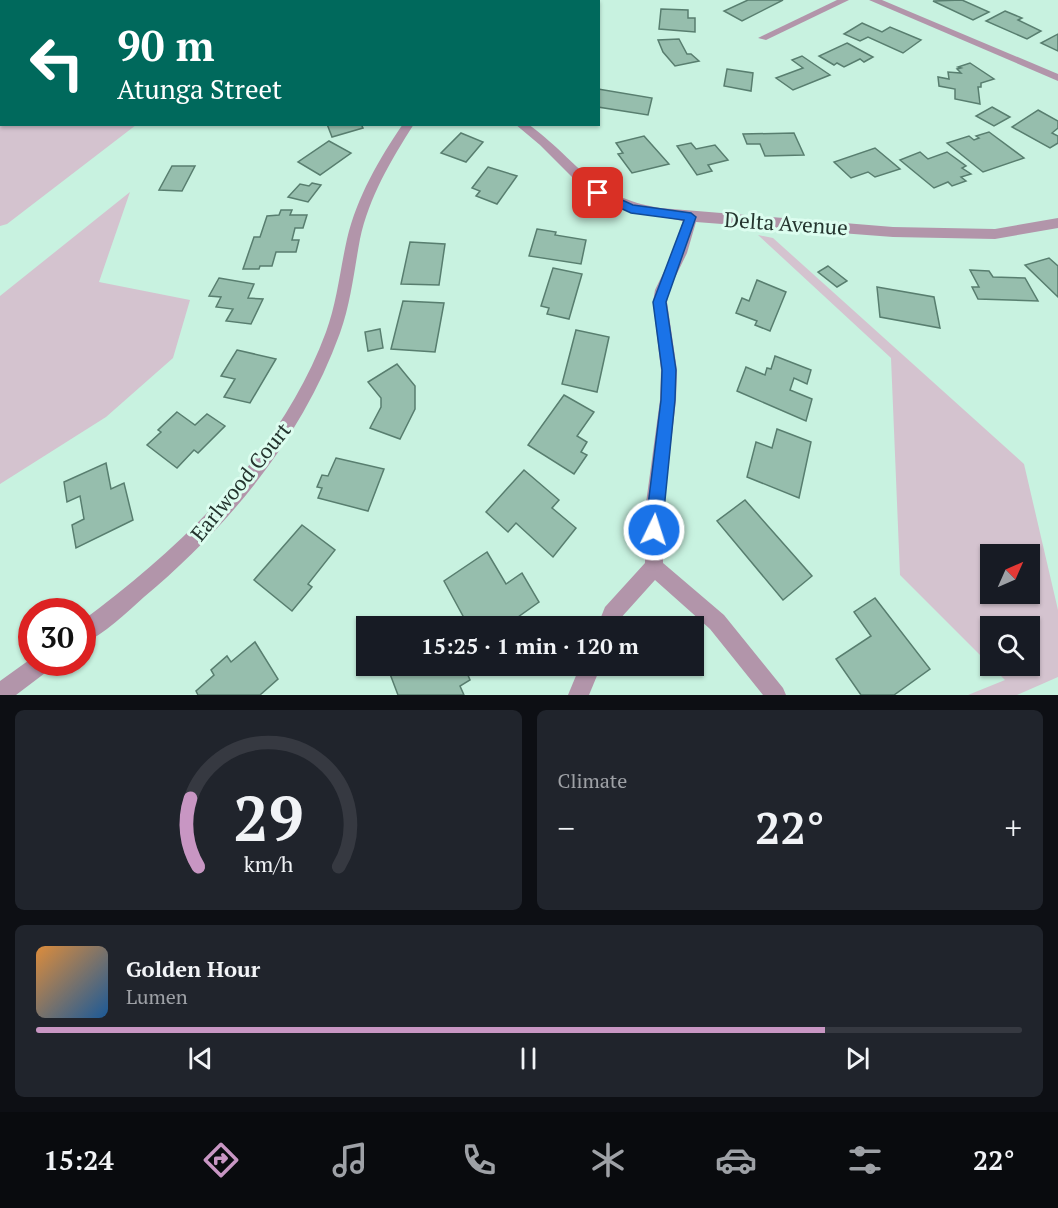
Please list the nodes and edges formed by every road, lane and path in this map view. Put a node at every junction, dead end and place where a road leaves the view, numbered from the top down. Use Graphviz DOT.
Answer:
graph roads {
  1 [pos="844,0"];
  2 [pos="874,0"];
  3 [pos="763,38"];
  4 [pos="1058,78"];
  5 [pos="408,126"];
  6 [pos="523,126"];
  7 [pos="691,217"];
  8 [pos="1058,223"];
  9 [pos="654,567"];
  10 [pos="611,616"];
  11 [pos="96,624"];
  12 [pos="24,676"];
  13 [pos="587,676"];
  14 [pos="0,694"];
  15 [pos="579,695"];
  16 [pos="776,695"];
  1 -- 3 [label="street"];
  2 -- 4 [label="street"];
  5 -- 11 [label="street, Earlwood Court"];
  6 -- 7 [label="street, Delta Avenue"];
  7 -- 8 [label="street, Delta Avenue"];
  7 -- 9 [label="street"];
  9 -- 10 [label="street"];
  9 -- 16 [label="street"];
  12 -- 14 [label="street"];
  13 -- 15 [label="street"];
}
